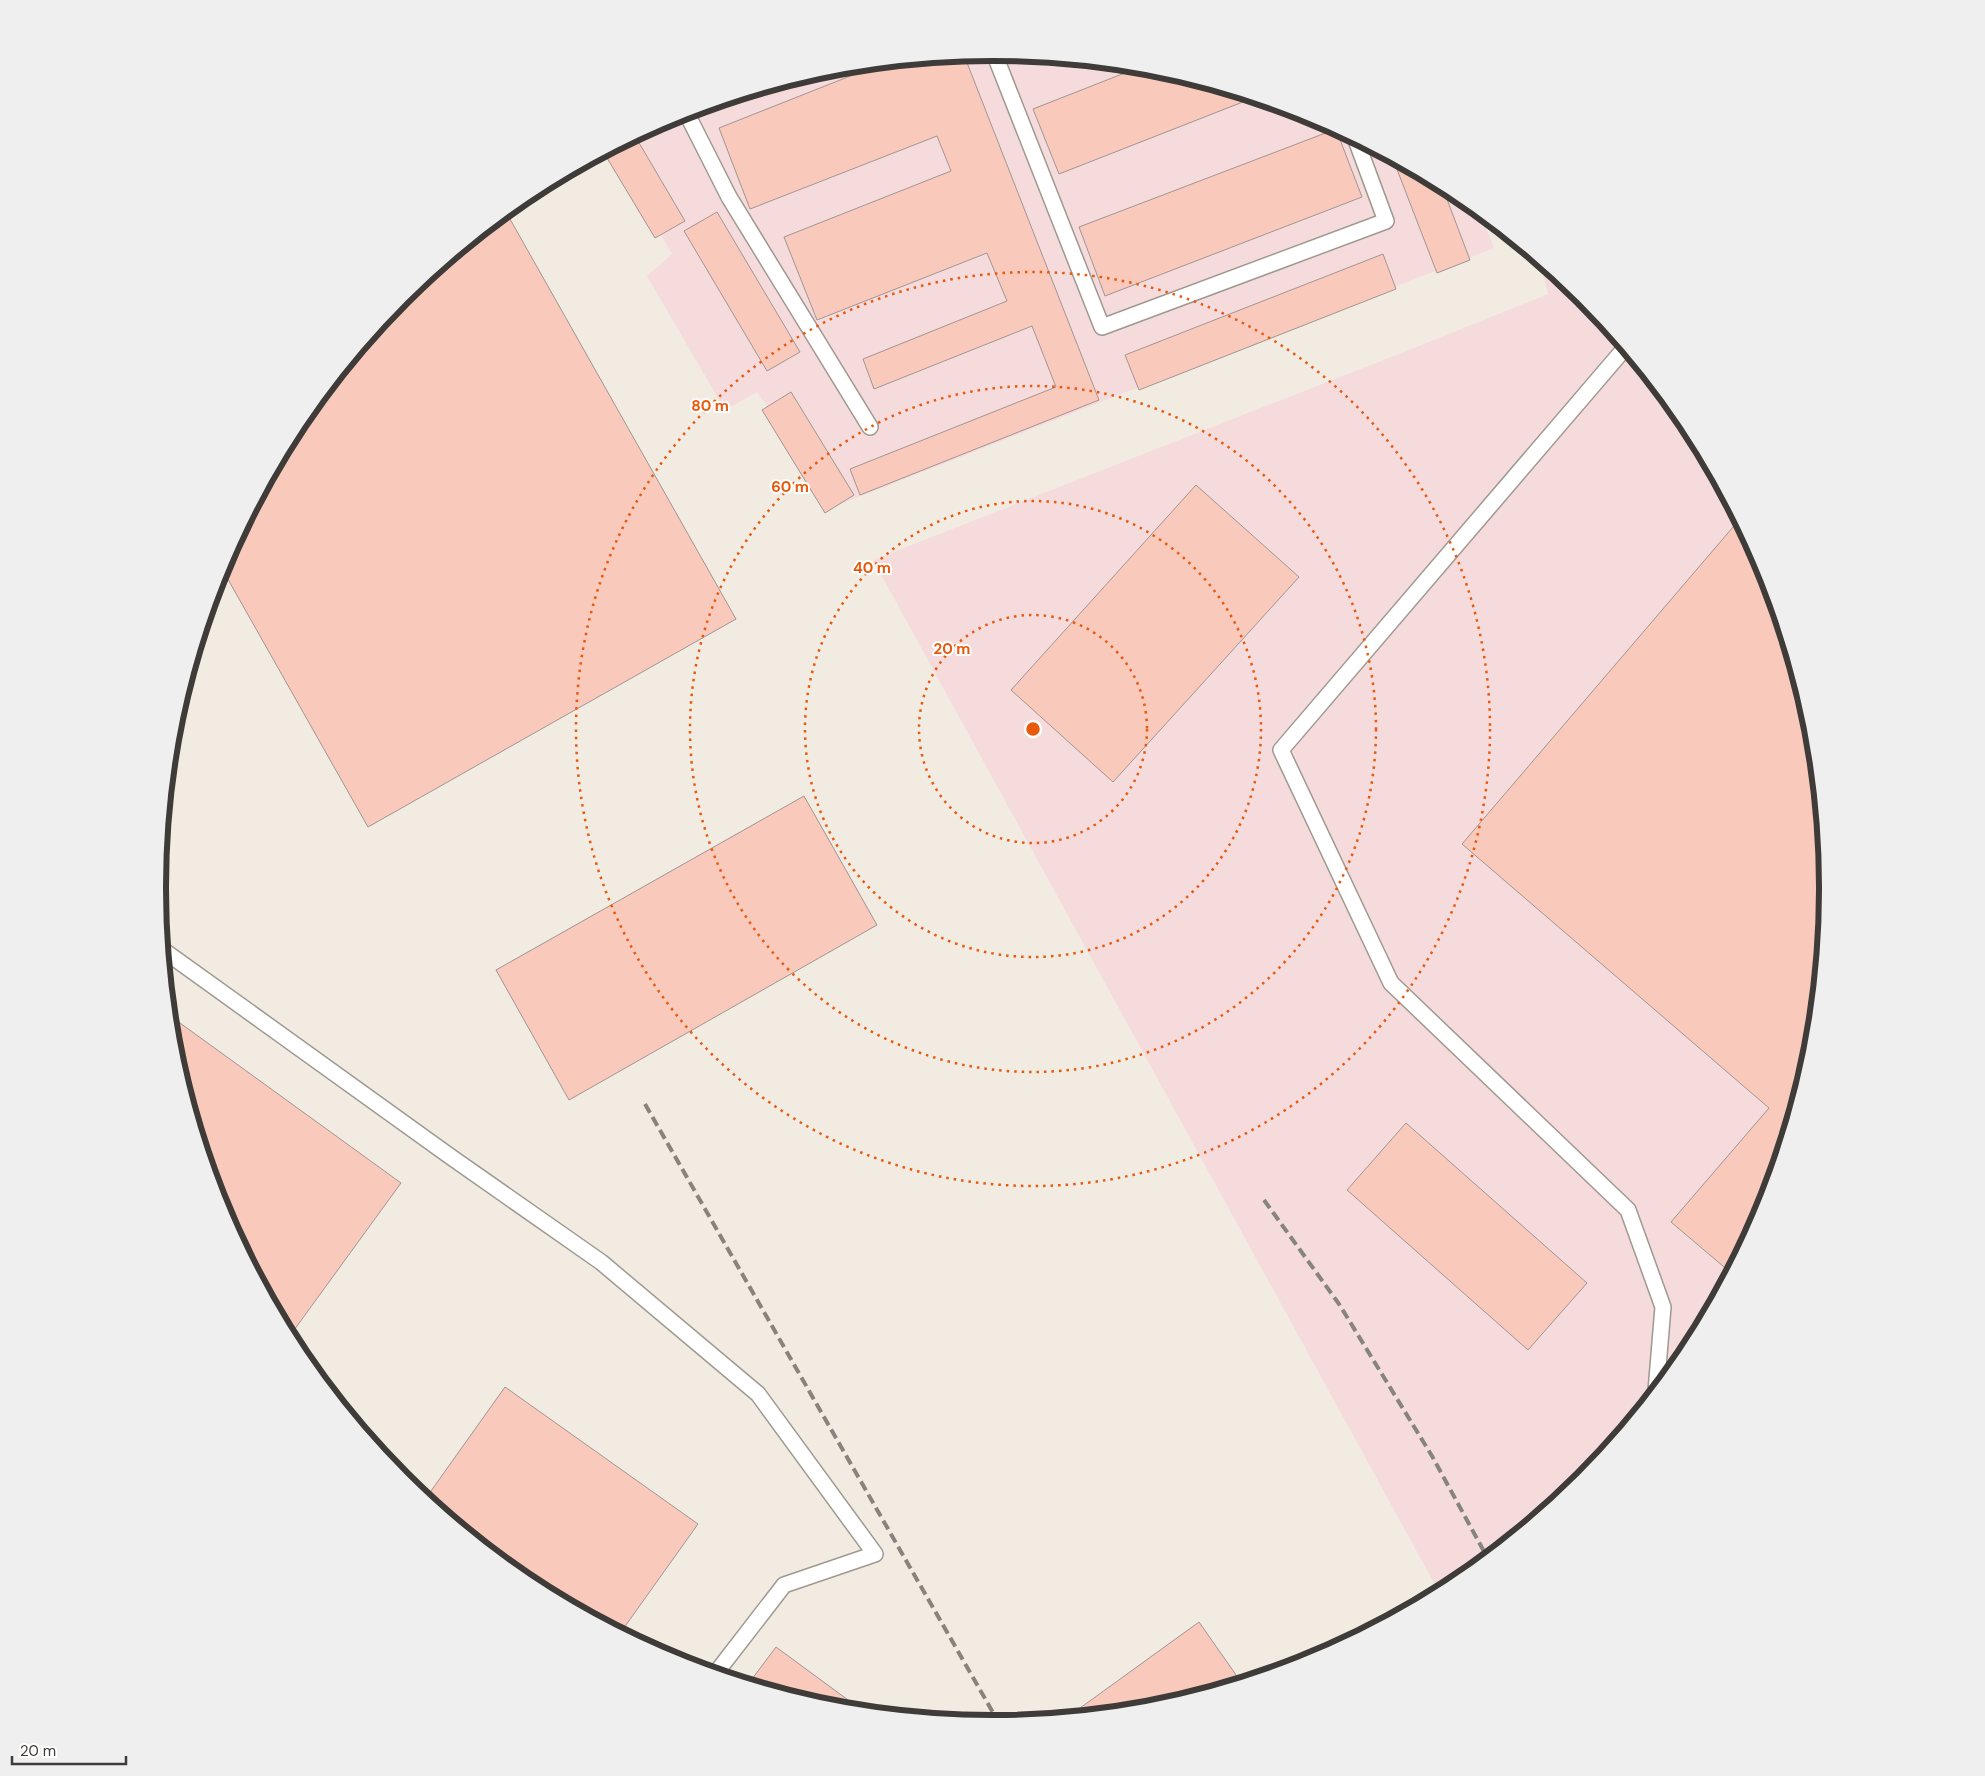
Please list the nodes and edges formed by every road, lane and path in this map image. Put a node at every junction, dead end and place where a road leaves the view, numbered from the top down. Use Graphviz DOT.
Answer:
graph roads {
  1 [pos="997,61"];
  2 [pos="690,119"];
  3 [pos="1359,147"];
  4 [pos="1621,352"];
  5 [pos="870,427"];
  6 [pos="169,954"];
  7 [pos="1657,1379"];
  8 [pos="720,1668"];
  1 -- 3 [label="lane"];
  2 -- 5 [label="lane"];
  4 -- 7 [label="lane"];
  6 -- 8 [label="lane"];
}
